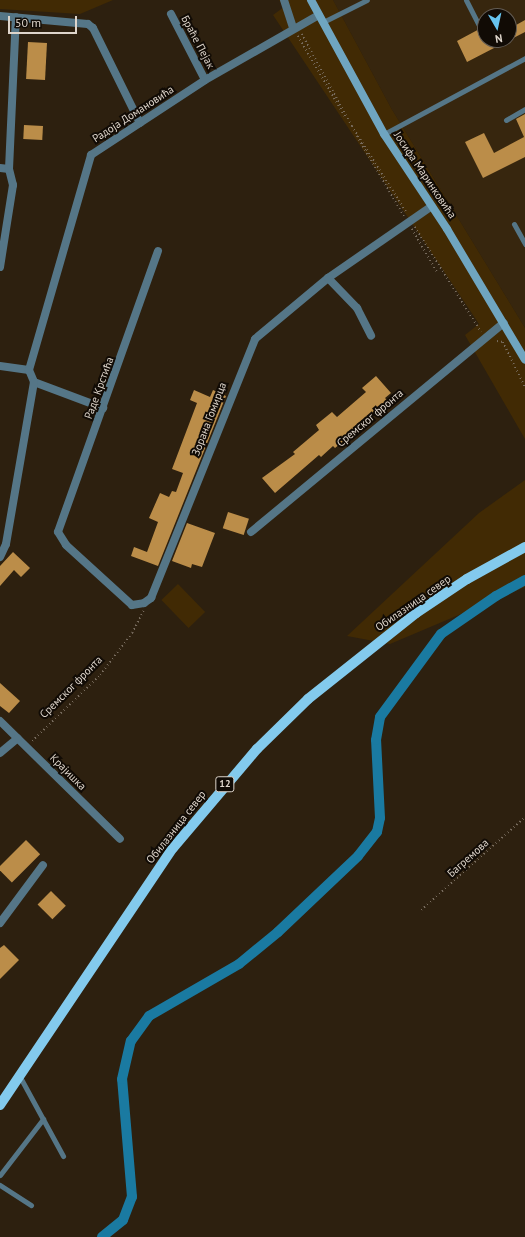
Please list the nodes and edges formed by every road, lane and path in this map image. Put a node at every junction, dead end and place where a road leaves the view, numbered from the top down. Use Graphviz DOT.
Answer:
graph roads {
  1 [pos="284,0"];
  2 [pos="310,0"];
  3 [pos="367,0"];
  4 [pos="466,0"];
  5 [pos="171,14"];
  6 [pos="0,16"];
  7 [pos="16,17"];
  8 [pos="321,18"];
  9 [pos="477,21"];
  10 [pos="296,26"];
  11 [pos="525,58"];
  12 [pos="205,80"];
  13 [pos="525,109"];
  14 [pos="506,120"];
  15 [pos="140,123"];
  16 [pos="384,134"];
  17 [pos="0,168"];
  18 [pos="9,169"];
  19 [pos="432,206"];
  20 [pos="410,222"];
  21 [pos="514,224"];
  22 [pos="525,244"];
  23 [pos="158,251"];
  24 [pos="0,267"];
  25 [pos="438,272"];
  26 [pos="328,278"];
  27 [pos="504,323"];
  28 [pos="371,336"];
  29 [pos="484,337"];
  30 [pos="525,360"];
  31 [pos="0,366"];
  32 [pos="28,370"];
  33 [pos="34,382"];
  34 [pos="525,387"];
  35 [pos="103,408"];
  36 [pos="251,532"];
  37 [pos="525,547"];
  38 [pos="0,557"];
  39 [pos="151,598"];
  40 [pos="0,721"];
  41 [pos="18,738"];
  42 [pos="26,746"];
  43 [pos="0,753"];
  44 [pos="525,817"];
  45 [pos="120,839"];
  46 [pos="43,865"];
  47 [pos="421,910"];
  48 [pos="0,923"];
  49 [pos="20,1076"];
  50 [pos="0,1105"];
  51 [pos="43,1118"];
  52 [pos="63,1156"];
  53 [pos="0,1175"];
  54 [pos="0,1185"];
  55 [pos="31,1205"];
  1 -- 10 [label="street"];
  2 -- 8 [label="street, Јосифа Маринковића"];
  3 -- 8 [label="lane"];
  4 -- 9 [label="lane"];
  5 -- 12 [label="street, Браће Пејак"];
  6 -- 7 [label="street"];
  7 -- 15 [label="street"];
  7 -- 18 [label="street"];
  8 -- 10 [label="street, Радоја Домановића"];
  8 -- 16 [label="street, Јосифа Маринковића"];
  10 -- 12 [label="street, Радоја Домановића"];
  10 -- 20 [label="path"];
  10 -- 20 [label="path"];
  11 -- 16 [label="lane"];
  12 -- 15 [label="street, Радоја Домановића"];
  13 -- 14 [label="lane"];
  15 -- 32 [label="street, Радоја Домановића"];
  16 -- 19 [label="street, Јосифа Маринковића"];
  17 -- 18 [label="street"];
  18 -- 24 [label="street"];
  19 -- 20 [label="street, Зорана Гомирца"];
  19 -- 27 [label="street, Јосифа Маринковића"];
  20 -- 25 [label="path"];
  20 -- 26 [label="street, Зорана Гомирца"];
  20 -- 29 [label="path"];
  21 -- 22 [label="lane"];
  23 -- 35 [label="street, Раде Крстића"];
  26 -- 28 [label="street"];
  26 -- 39 [label="street, Зорана Гомирца"];
  27 -- 29 [label="street, Сремског фронта"];
  27 -- 30 [label="street, Јосифа Маринковића"];
  29 -- 34 [label="path"];
  29 -- 36 [label="street, Сремског фронта"];
  31 -- 32 [label="street"];
  32 -- 33 [label="street"];
  33 -- 35 [label="street"];
  33 -- 38 [label="street"];
  35 -- 39 [label="street, Раде Крстића"];
  37 -- 49 [label="main road, Обилазница север / 12"];
  39 -- 42 [label="path, Сремског фронта"];
  40 -- 41 [label="street, Крајишка"];
  41 -- 42 [label="street, Крајишка"];
  41 -- 43 [label="street"];
  42 -- 45 [label="street, Крајишка"];
  44 -- 47 [label="path, Багремова"];
  46 -- 48 [label="street"];
  49 -- 50 [label="main road, Обилазница север / 12"];
  49 -- 51 [label="lane"];
  51 -- 52 [label="lane"];
  51 -- 53 [label="lane"];
  54 -- 55 [label="lane"];
}
